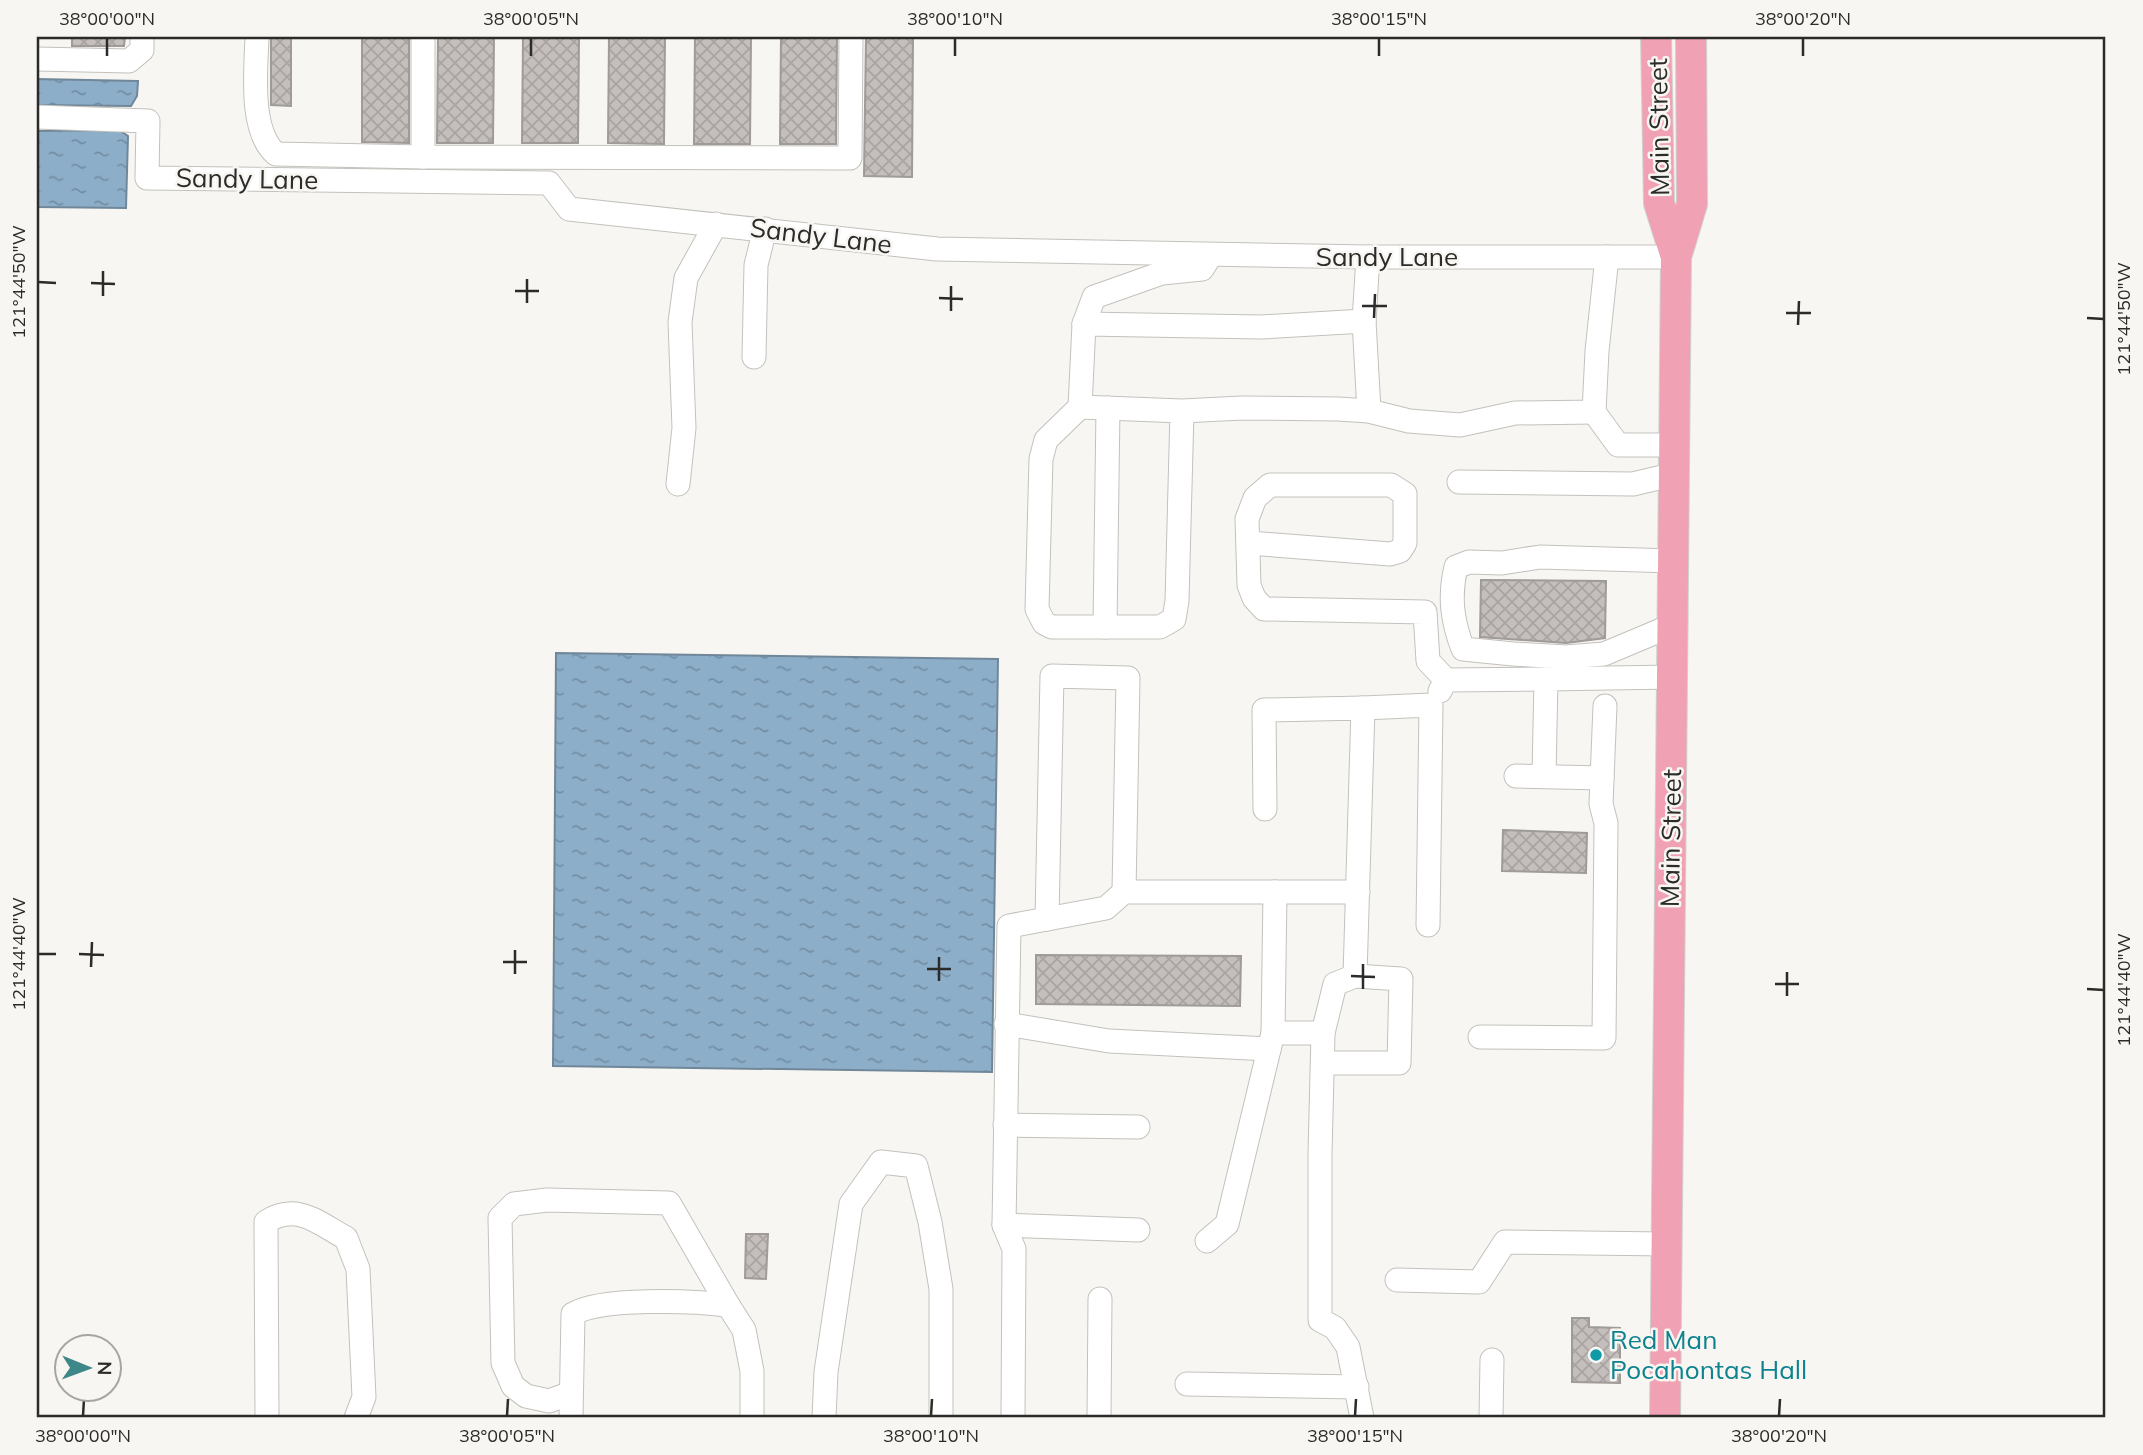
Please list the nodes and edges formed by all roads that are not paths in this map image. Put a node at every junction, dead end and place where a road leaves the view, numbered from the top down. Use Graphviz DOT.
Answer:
graph roads {
  1 [pos="142,37"];
  2 [pos="257,37"];
  3 [pos="423,37"];
  4 [pos="850,37"];
  5 [pos="1656,37"];
  6 [pos="1691,37"];
  7 [pos="52,52"];
  8 [pos="37,117"];
  9 [pos="423,157"];
  10 [pos="716,224"];
  11 [pos="765,229"];
  12 [pos="1212,255"];
  13 [pos="1368,257"];
  14 [pos="1607,257"];
  15 [pos="1676,257"];
  16 [pos="1364,321"];
  17 [pos="1084,324"];
  18 [pos="754,357"];
  19 [pos="1080,407"];
  20 [pos="1108,408"];
  21 [pos="1182,411"];
  22 [pos="1369,411"];
  23 [pos="1594,412"];
  24 [pos="1675,459"];
  25 [pos="1459,482"];
  26 [pos="678,484"];
  27 [pos="1249,543"];
  28 [pos="1674,561"];
  29 [pos="1673,625"];
  30 [pos="1105,627"];
  31 [pos="1673,677"];
  32 [pos="1546,679"];
  33 [pos="1446,680"];
  34 [pos="1431,705"];
  35 [pos="1605,706"];
  36 [pos="1363,708"];
  37 [pos="1516,776"];
  38 [pos="1544,776"];
  39 [pos="1602,778"];
  40 [pos="1265,809"];
  41 [pos="1124,892"];
  42 [pos="1275,892"];
  43 [pos="1357,892"];
  44 [pos="1047,919"];
  45 [pos="1428,925"];
  46 [pos="1355,976"];
  47 [pos="1006,1024"];
  48 [pos="1323,1033"];
  49 [pos="1480,1037"];
  50 [pos="1271,1041"];
  51 [pos="1324,1063"];
  52 [pos="1005,1125"];
  53 [pos="1138,1127"];
  54 [pos="1004,1225"];
  55 [pos="1138,1230"];
  56 [pos="1207,1241"];
  57 [pos="1667,1244"];
  58 [pos="1397,1280"];
  59 [pos="1100,1298"];
  60 [pos="728,1305"];
  61 [pos="1492,1360"];
  62 [pos="1188,1384"];
  63 [pos="1357,1387"];
  64 [pos="571,1393"];
  65 [pos="267,1418"];
  66 [pos="356,1418"];
  67 [pos="571,1418"];
  68 [pos="752,1418"];
  69 [pos="824,1418"];
  70 [pos="941,1418"];
  71 [pos="1013,1418"];
  72 [pos="1099,1418"];
  73 [pos="1362,1418"];
  74 [pos="1491,1418"];
  75 [pos="1665,1418"];
  1 -- 7 [label="street"];
  2 -- 9 [label="street"];
  3 -- 9 [label="street"];
  4 -- 9 [label="street"];
  5 -- 15 [label="main road, Main Street"];
  6 -- 15 [label="main road, Main Street"];
  8 -- 10 [label="street, Sandy Lane"];
  10 -- 11 [label="street, Sandy Lane"];
  10 -- 26 [label="street"];
  11 -- 12 [label="street, Sandy Lane"];
  11 -- 18 [label="street"];
  12 -- 13 [label="street, Sandy Lane"];
  12 -- 17 [label="street"];
  13 -- 14 [label="street, Sandy Lane"];
  13 -- 16 [label="street"];
  14 -- 15 [label="street, Sandy Lane"];
  14 -- 23 [label="street"];
  15 -- 24 [label="main road, Main Street"];
  16 -- 17 [label="street"];
  16 -- 22 [label="street"];
  17 -- 19 [label="street"];
  19 -- 20 [label="street"];
  19 -- 30 [label="street"];
  20 -- 21 [label="street"];
  20 -- 30 [label="street"];
  21 -- 22 [label="street"];
  21 -- 30 [label="street"];
  22 -- 23 [label="street"];
  23 -- 24 [label="street"];
  24 -- 25 [label="street"];
  24 -- 28 [label="main road, Main Street"];
  27 -- 27 [label="street"];
  27 -- 33 [label="street"];
  28 -- 29 [label="main road, Main Street"];
  28 -- 29 [label="street"];
  29 -- 31 [label="main road, Main Street"];
  31 -- 32 [label="street"];
  31 -- 57 [label="main road, Main Street"];
  32 -- 33 [label="street"];
  32 -- 38 [label="street"];
  33 -- 34 [label="street"];
  34 -- 36 [label="street"];
  34 -- 45 [label="street"];
  35 -- 39 [label="street"];
  36 -- 40 [label="street"];
  36 -- 43 [label="street"];
  37 -- 38 [label="street"];
  38 -- 39 [label="street"];
  39 -- 49 [label="street"];
  41 -- 42 [label="street"];
  41 -- 44 [label="street"];
  41 -- 44 [label="street"];
  42 -- 43 [label="street"];
  42 -- 50 [label="street"];
  43 -- 46 [label="street"];
  44 -- 47 [label="street"];
  46 -- 48 [label="street"];
  46 -- 51 [label="street"];
  47 -- 50 [label="street"];
  47 -- 52 [label="street"];
  48 -- 50 [label="street"];
  48 -- 51 [label="street"];
  50 -- 56 [label="street"];
  51 -- 63 [label="street"];
  52 -- 53 [label="street"];
  52 -- 54 [label="street"];
  54 -- 55 [label="street"];
  54 -- 71 [label="street"];
  57 -- 58 [label="street"];
  57 -- 75 [label="main road, Main Street"];
  59 -- 72 [label="street"];
  60 -- 64 [label="street"];
  60 -- 64 [label="street"];
  60 -- 68 [label="street"];
  61 -- 74 [label="street"];
  62 -- 63 [label="street"];
  63 -- 73 [label="street"];
  64 -- 67 [label="street"];
  65 -- 66 [label="street"];
  69 -- 70 [label="street"];
}
